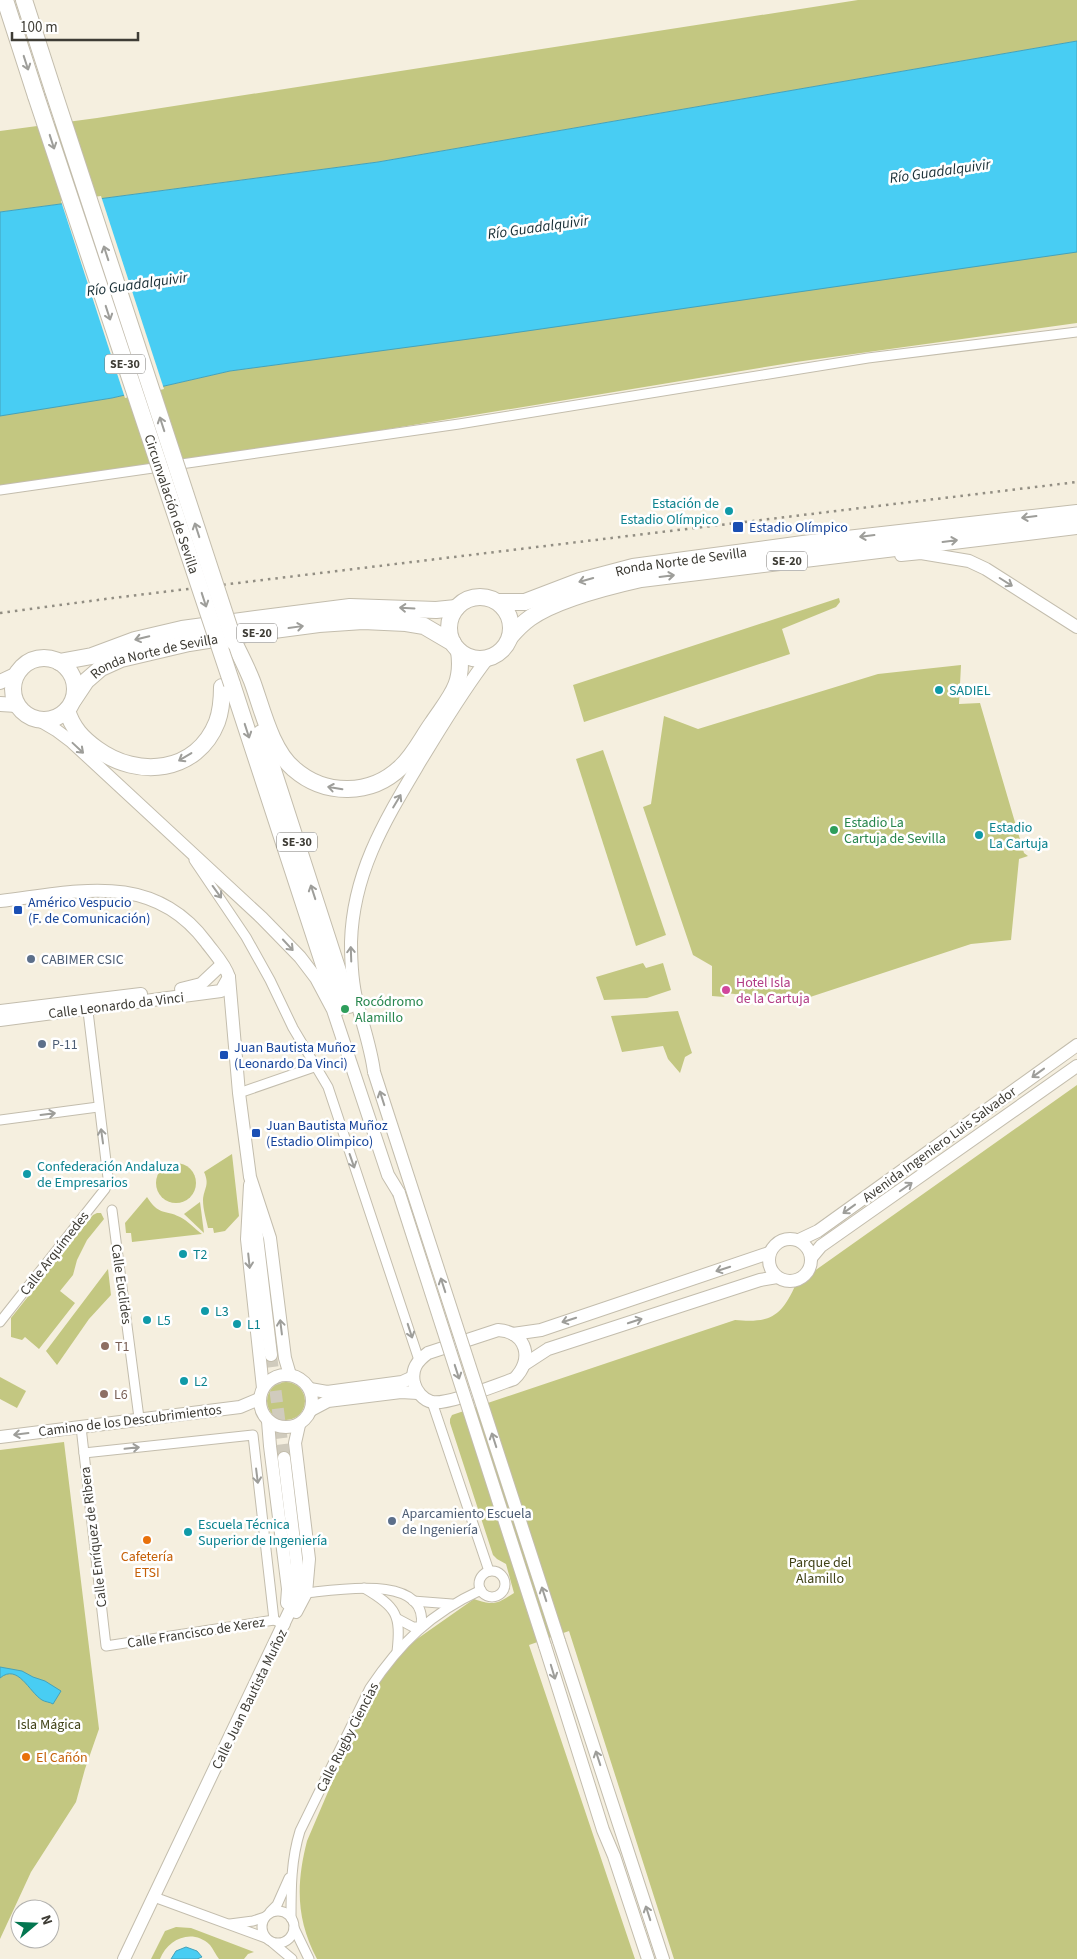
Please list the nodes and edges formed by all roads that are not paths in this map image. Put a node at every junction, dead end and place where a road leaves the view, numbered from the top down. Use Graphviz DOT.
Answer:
graph roads {
  1 [pos="5,0"];
  2 [pos="24,0"];
  3 [pos="1077,332"];
  4 [pos="0,490"];
  5 [pos="1077,513"];
  6 [pos="1077,526"];
  7 [pos="806,558"];
  8 [pos="498,602"];
  9 [pos="456,608"];
  10 [pos="1077,627"];
  11 [pos="510,637"];
  12 [pos="456,647"];
  13 [pos="488,658"];
  14 [pos="59,662"];
  15 [pos="17,674"];
  16 [pos="0,682"];
  17 [pos="237,682"];
  18 [pos="0,704"];
  19 [pos="71,704"];
  20 [pos="18,705"];
  21 [pos="38,720"];
  22 [pos="177,838"];
  23 [pos="0,901"];
  24 [pos="222,978"];
  25 [pos="87,1005"];
  26 [pos="344,1006"];
  27 [pos="0,1011"];
  28 [pos="0,1020"];
  29 [pos="1077,1044"];
  30 [pos="317,1066"];
  31 [pos="1077,1066"];
  32 [pos="239,1093"];
  33 [pos="98,1107"];
  34 [pos="0,1120"];
  35 [pos="250,1177"];
  36 [pos="112,1210"];
  37 [pos="799,1240"];
  38 [pos="769,1253"];
  39 [pos="811,1258"];
  40 [pos="777,1277"];
  41 [pos="0,1322"];
  42 [pos="513,1334"];
  43 [pos="271,1355"];
  44 [pos="419,1360"];
  45 [pos="525,1364"];
  46 [pos="290,1375"];
  47 [pos="413,1377"];
  48 [pos="310,1389"];
  49 [pos="261,1393"];
  50 [pos="418,1393"];
  51 [pos="432,1402"];
  52 [pos="311,1410"];
  53 [pos="139,1418"];
  54 [pos="268,1421"];
  55 [pos="299,1424"];
  56 [pos="81,1427"];
  57 [pos="0,1437"];
  58 [pos="84,1453"];
  59 [pos="284,1458"];
  60 [pos="489,1571"];
  61 [pos="364,1588"];
  62 [pos="481,1590"];
  63 [pos="306,1593"];
  64 [pos="403,1595"];
  65 [pos="413,1601"];
  66 [pos="452,1604"];
  67 [pos="396,1615"];
  68 [pos="282,1621"];
  69 [pos="421,1627"];
  70 [pos="106,1646"];
  71 [pos="397,1652"];
  72 [pos="604,1830"];
  73 [pos="291,1871"];
  74 [pos="154,1897"];
  75 [pos="268,1915"];
  76 [pos="291,1918"];
  77 [pos="227,1924"];
  78 [pos="294,1928"];
  79 [pos="269,1940"];
  80 [pos="124,1959"];
  81 [pos="292,1959"];
  82 [pos="309,1959"];
  83 [pos="642,1959"];
  84 [pos="648,1959"];
  85 [pos="664,1959"];
  1 -- 17 [label="highway, Circunvalación de Sevilla / SE-30, one-way, bridge"];
  17 -- 2 [label="highway, Circunvalación de Sevilla / SE-30, one-way, bridge"];
  3 -- 4 [label="street"];
  5 -- 8 [label="highway, Ronda Norte de Sevilla / SE-20, one-way"];
  7 -- 6 [label="highway, Ronda Norte de Sevilla / SE-20, one-way"];
  7 -- 10 [label="street, one-way"];
  11 -- 7 [label="highway, Ronda Norte de Sevilla / SE-20, one-way"];
  8 -- 9 [label="highway, Ronda Norte de Sevilla / SE-20"];
  8 -- 11 [label="highway"];
  9 -- 12 [label="highway"];
  9 -- 14 [label="highway, Ronda Norte de Sevilla / SE-20, one-way"];
  11 -- 13 [label="highway, Ronda Norte de Sevilla / SE-20"];
  12 -- 13 [label="highway, Ronda Norte de Sevilla / SE-20"];
  12 -- 17 [label="highway, one-way"];
  19 -- 12 [label="highway, Ronda Norte de Sevilla / SE-20, one-way"];
  26 -- 13 [label="street, one-way"];
  14 -- 15 [label="highway, Ronda Norte de Sevilla / SE-20"];
  14 -- 19 [label="highway, Ronda Norte de Sevilla"];
  15 -- 16 [label="main road"];
  15 -- 20 [label="highway"];
  17 -- 19 [label="highway, one-way"];
  17 -- 26 [label="highway, Circunvalación de Sevilla / SE-30"];
  18 -- 20 [label="main road"];
  19 -- 21 [label="highway, Ronda Norte de Sevilla / SE-20"];
  20 -- 21 [label="highway"];
  21 -- 22 [label="street, one-way"];
  22 -- 26 [label="street, one-way"];
  22 -- 30 [label="street, one-way"];
  23 -- 24 [label="street"];
  24 -- 25 [label="street, Calle Leonardo da Vinci"];
  24 -- 25 [label="street, Calle Leonardo da Vinci"];
  24 -- 32 [label="street"];
  25 -- 27 [label="street, Calle Leonardo da Vinci"];
  25 -- 28 [label="street, Calle Leonardo da Vinci"];
  25 -- 33 [label="street"];
  26 -- 72 [label="street, one-way, bridge"];
  85 -- 26 [label="street, one-way, bridge"];
  29 -- 37 [label="street, Avenida Ingeniero Luis Salvador, one-way"];
  30 -- 32 [label="street"];
  30 -- 44 [label="street, one-way"];
  39 -- 31 [label="street, Avenida Ingeniero Luis Salvador, one-way"];
  32 -- 35 [label="street"];
  34 -- 33 [label="street, one-way"];
  41 -- 33 [label="street, Calle Arquímedes, one-way"];
  35 -- 43 [label="street"];
  46 -- 35 [label="street, one-way"];
  35 -- 49 [label="street, one-way"];
  36 -- 53 [label="street, Calle Euclides"];
  37 -- 38 [label="street"];
  37 -- 39 [label="street"];
  38 -- 40 [label="street"];
  38 -- 42 [label="street, one-way"];
  39 -- 40 [label="street"];
  45 -- 40 [label="street, one-way"];
  42 -- 44 [label="street"];
  42 -- 45 [label="street"];
  44 -- 47 [label="street"];
  45 -- 51 [label="street"];
  46 -- 48 [label="street"];
  46 -- 49 [label="street"];
  47 -- 48 [label="street"];
  47 -- 50 [label="street"];
  48 -- 52 [label="street"];
  49 -- 53 [label="street, Camino de los Descubrimientos"];
  49 -- 54 [label="street"];
  50 -- 51 [label="street"];
  50 -- 52 [label="street"];
  51 -- 60 [label="street"];
  52 -- 55 [label="street"];
  53 -- 56 [label="street, Camino de los Descubrimientos"];
  54 -- 55 [label="street"];
  54 -- 68 [label="street, Calle Juan Bautista Muñoz"];
  55 -- 63 [label="street"];
  56 -- 57 [label="street, Camino de los Descubrimientos, one-way"];
  56 -- 58 [label="street, Calle Enríquez de Ribera"];
  58 -- 68 [label="street, one-way"];
  58 -- 70 [label="street, Calle Enríquez de Ribera"];
  59 -- 68 [label="street"];
  60 -- 62 [label="street"];
  60 -- 62 [label="street"];
  61 -- 63 [label="street"];
  61 -- 64 [label="street"];
  61 -- 67 [label="street"];
  62 -- 66 [label="street, Calle Rugby Ciencias"];
  63 -- 68 [label="street"];
  64 -- 65 [label="street"];
  64 -- 67 [label="street"];
  65 -- 66 [label="street"];
  65 -- 69 [label="street"];
  66 -- 69 [label="street, Calle Rugby Ciencias"];
  67 -- 69 [label="street"];
  67 -- 71 [label="street"];
  68 -- 70 [label="street, Calle Francisco de Xerez"];
  68 -- 74 [label="street, Calle Juan Bautista Muñoz"];
  69 -- 71 [label="street, Calle Rugby Ciencias"];
  71 -- 73 [label="street, Calle Rugby Ciencias"];
  72 -- 83 [label="street"];
  72 -- 84 [label="street"];
  73 -- 75 [label="street"];
  73 -- 76 [label="street"];
  74 -- 77 [label="street"];
  74 -- 80 [label="street, Calle Juan Bautista Muñoz"];
  75 -- 76 [label="street"];
  75 -- 77 [label="street"];
  75 -- 79 [label="street"];
  76 -- 78 [label="street"];
  77 -- 79 [label="street"];
  78 -- 79 [label="street"];
  78 -- 82 [label="street"];
  79 -- 81 [label="street"];
}
